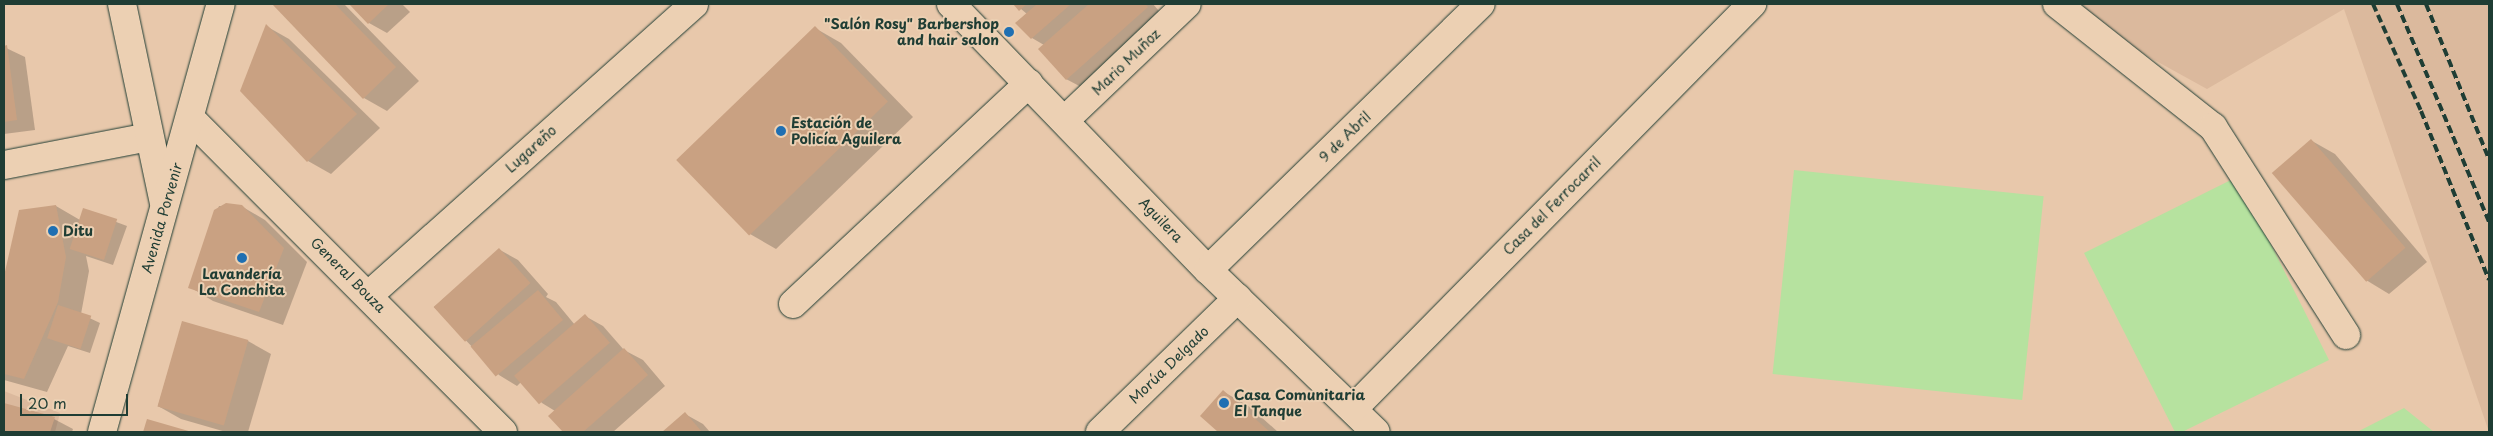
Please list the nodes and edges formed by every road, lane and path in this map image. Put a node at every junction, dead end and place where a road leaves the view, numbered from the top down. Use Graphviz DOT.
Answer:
graph roads {
  1 [pos="122,4"];
  2 [pos="221,4"];
  3 [pos="694,4"];
  4 [pos="951,4"];
  5 [pos="1187,4"];
  6 [pos="1481,4"];
  7 [pos="1752,4"];
  8 [pos="2057,4"];
  9 [pos="1029,83"];
  10 [pos="191,119"];
  11 [pos="1065,120"];
  12 [pos="148,137"];
  13 [pos="4,165"];
  14 [pos="165,206"];
  15 [pos="1208,270"];
  16 [pos="369,295"];
  17 [pos="1238,298"];
  18 [pos="793,304"];
  19 [pos="2346,334"];
  20 [pos="1352,409"];
  21 [pos="102,432"];
  22 [pos="503,432"];
  23 [pos="1100,432"];
  24 [pos="1376,432"];
  1 -- 12 [label="street"];
  2 -- 10 [label="street, Avenida Porvenir"];
  3 -- 16 [label="street, Lugareño"];
  4 -- 9 [label="street, Aguilera"];
  5 -- 11 [label="street, Mario Muñoz"];
  6 -- 15 [label="street, 9 de Abril"];
  7 -- 20 [label="street, Casa del Ferrocarril"];
  8 -- 19 [label="street"];
  9 -- 11 [label="street, Aguilera"];
  9 -- 18 [label="street"];
  10 -- 14 [label="street, Avenida Porvenir"];
  10 -- 16 [label="street, General Bouza"];
  11 -- 15 [label="street, Aguilera"];
  12 -- 13 [label="street"];
  12 -- 14 [label="street"];
  14 -- 21 [label="street, Avenida Porvenir"];
  15 -- 17 [label="street, Aguilera"];
  16 -- 22 [label="street, General Bouza"];
  17 -- 20 [label="street, Aguilera"];
  17 -- 23 [label="street, Morúa Delgado"];
  20 -- 24 [label="street, Aguilera"];
}
